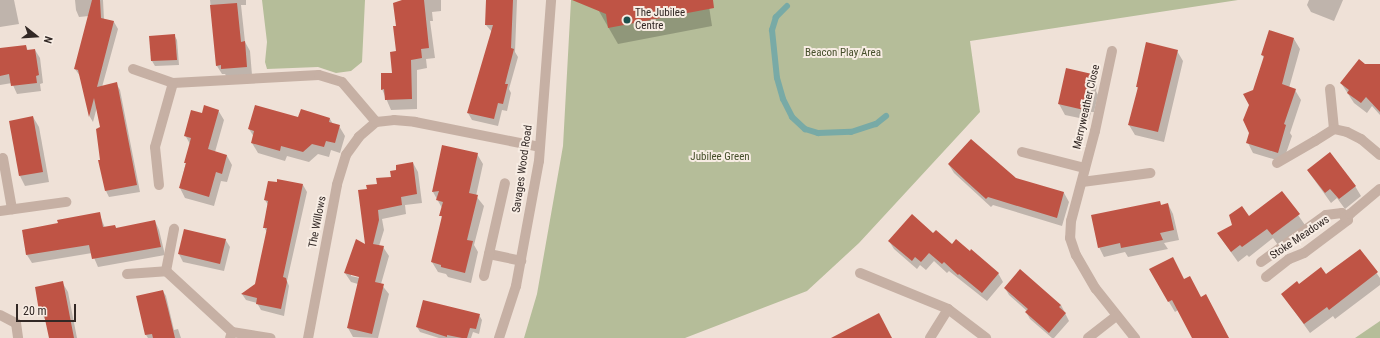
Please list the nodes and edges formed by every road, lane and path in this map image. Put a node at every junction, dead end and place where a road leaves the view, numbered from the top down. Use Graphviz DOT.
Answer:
graph roads {
  1 [pos="551,0"];
  2 [pos="1112,51"];
  3 [pos="133,69"];
  4 [pos="173,83"];
  5 [pos="1330,89"];
  6 [pos="376,122"];
  7 [pos="1334,130"];
  8 [pos="540,147"];
  9 [pos="1022,152"];
  10 [pos="1380,155"];
  11 [pos="3,158"];
  12 [pos="1276,163"];
  13 [pos="1085,168"];
  14 [pos="1150,173"];
  15 [pos="1082,182"];
  16 [pos="505,183"];
  17 [pos="159,185"];
  18 [pos="1380,189"];
  19 [pos="66,202"];
  20 [pos="12,209"];
  21 [pos="0,211"];
  22 [pos="1348,216"];
  23 [pos="174,230"];
  24 [pos="489,254"];
  25 [pos="521,261"];
  26 [pos="1261,262"];
  27 [pos="166,271"];
  28 [pos="860,273"];
  29 [pos="127,274"];
  30 [pos="484,276"];
  31 [pos="1266,277"];
  32 [pos="948,309"];
  33 [pos="0,314"];
  34 [pos="1116,316"];
  35 [pos="231,335"];
  36 [pos="18,338"];
  37 [pos="271,338"];
  38 [pos="308,338"];
  39 [pos="499,338"];
  40 [pos="930,338"];
  41 [pos="986,338"];
  42 [pos="1088,338"];
  43 [pos="1135,338"];
  1 -- 8 [label="street, Savages Wood Road"];
  2 -- 13 [label="street, Merryweather Close"];
  3 -- 4 [label="street"];
  4 -- 6 [label="street"];
  4 -- 17 [label="street"];
  5 -- 7 [label="street"];
  6 -- 8 [label="street"];
  6 -- 38 [label="street, The Willows"];
  7 -- 10 [label="street"];
  7 -- 12 [label="street"];
  8 -- 25 [label="street, Savages Wood Road"];
  9 -- 13 [label="street"];
  11 -- 20 [label="street"];
  13 -- 15 [label="street, Merryweather Close"];
  14 -- 15 [label="street"];
  15 -- 34 [label="street, Merryweather Close"];
  16 -- 24 [label="street"];
  18 -- 22 [label="street, Stoke Meadows"];
  19 -- 20 [label="street"];
  20 -- 21 [label="street"];
  22 -- 26 [label="street"];
  22 -- 31 [label="street, Stoke Meadows"];
  23 -- 27 [label="street"];
  24 -- 25 [label="street"];
  24 -- 30 [label="street"];
  25 -- 39 [label="street, Savages Wood Road"];
  27 -- 29 [label="street"];
  27 -- 35 [label="street"];
  28 -- 32 [label="street"];
  32 -- 40 [label="street"];
  32 -- 41 [label="street"];
  33 -- 36 [label="street"];
  34 -- 42 [label="street"];
  34 -- 43 [label="street, Merryweather Close"];
  35 -- 37 [label="street"];
}
